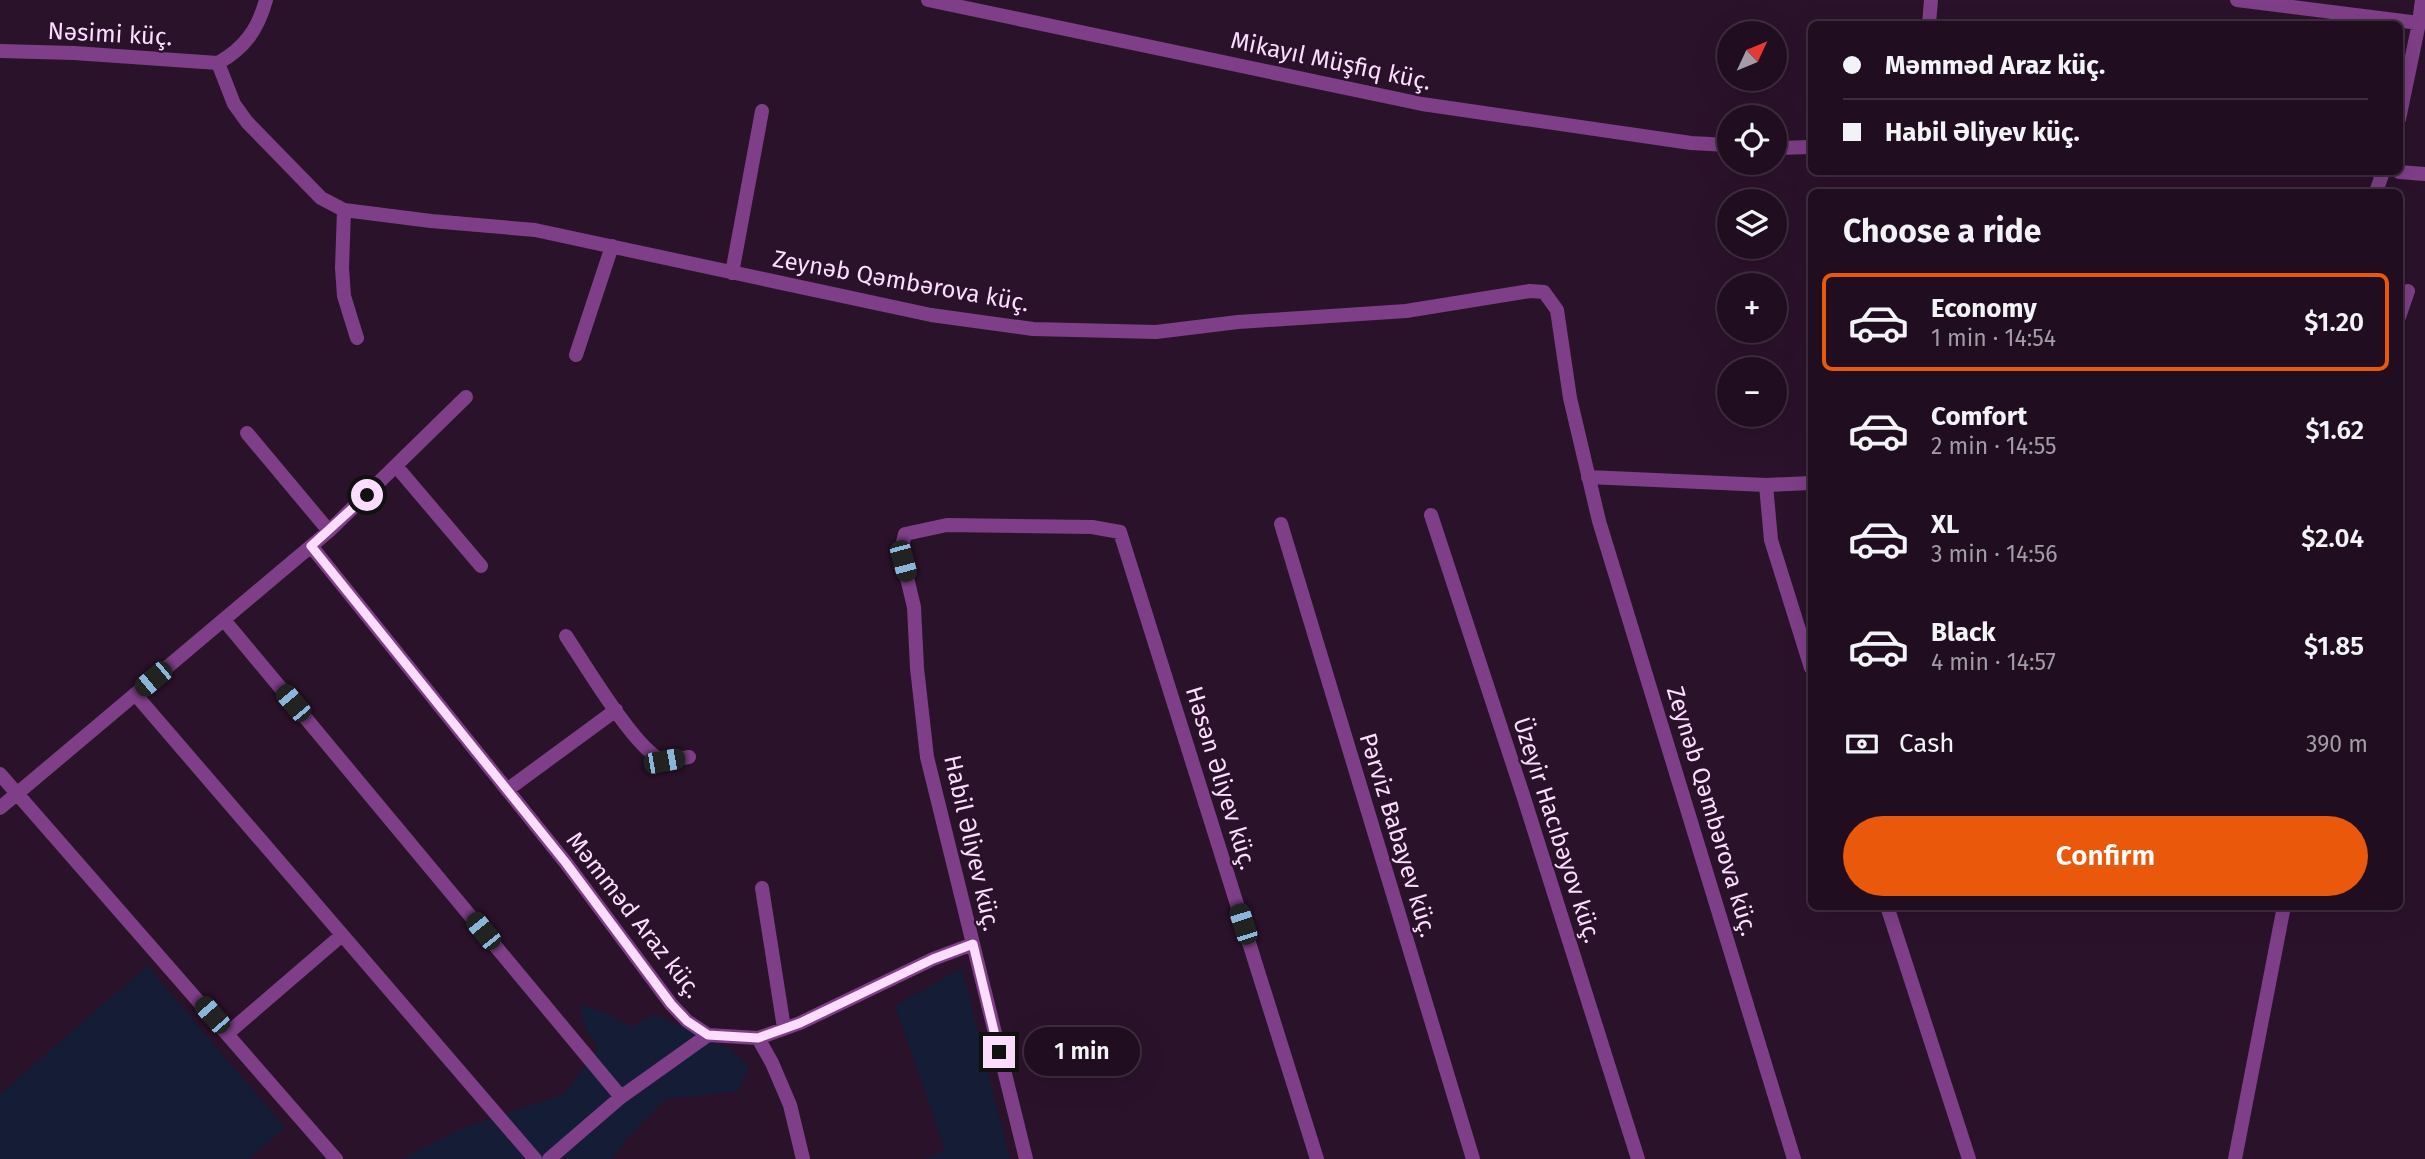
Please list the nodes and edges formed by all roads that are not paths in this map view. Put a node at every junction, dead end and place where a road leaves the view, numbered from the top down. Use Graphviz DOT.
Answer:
graph roads {
  1 [pos="266,0"];
  2 [pos="928,0"];
  3 [pos="1931,0"];
  4 [pos="2237,0"];
  5 [pos="2422,0"];
  6 [pos="1929,21"];
  7 [pos="2402,21"];
  8 [pos="2403,21"];
  9 [pos="2418,23"];
  10 [pos="0,51"];
  11 [pos="218,63"];
  12 [pos="2403,100"];
  13 [pos="762,111"];
  14 [pos="1717,144"];
  15 [pos="1808,147"];
  16 [pos="1787,148"];
  17 [pos="2403,172"];
  18 [pos="2425,174"];
  19 [pos="344,211"];
  20 [pos="612,246"];
  21 [pos="732,273"];
  22 [pos="2409,291"];
  23 [pos="2403,307"];
  24 [pos="357,338"];
  25 [pos="576,355"];
  26 [pos="466,397"];
  27 [pos="247,433"];
  28 [pos="396,466"];
  29 [pos="1588,477"];
  30 [pos="1808,483"];
  31 [pos="1766,485"];
  32 [pos="1431,515"];
  33 [pos="1281,524"];
  34 [pos="329,531"];
  35 [pos="1120,532"];
  36 [pos="311,546"];
  37 [pos="481,566"];
  38 [pos="224,620"];
  39 [pos="566,635"];
  40 [pos="1808,658"];
  41 [pos="135,694"];
  42 [pos="617,710"];
  43 [pos="690,757"];
  44 [pos="0,774"];
  45 [pos="508,790"];
  46 [pos="17,794"];
  47 [pos="0,808"];
  48 [pos="762,888"];
  49 [pos="1888,910"];
  50 [pos="2283,910"];
  51 [pos="342,935"];
  52 [pos="973,944"];
  53 [pos="784,1028"];
  54 [pos="228,1033"];
  55 [pos="708,1035"];
  56 [pos="758,1038"];
  57 [pos="621,1097"];
  58 [pos="336,1159"];
  59 [pos="535,1159"];
  60 [pos="549,1159"];
  61 [pos="803,1159"];
  62 [pos="1026,1159"];
  63 [pos="1317,1159"];
  64 [pos="1473,1159"];
  65 [pos="1638,1159"];
  66 [pos="1794,1159"];
  67 [pos="1969,1159"];
  68 [pos="2235,1159"];
  1 -- 11 [label="street"];
  2 -- 14 [label="street, Mikayıl Müşfiq küç."];
  3 -- 6 [label="street"];
  4 -- 7 [label="street"];
  5 -- 9 [label="street"];
  8 -- 9 [label="street"];
  9 -- 12 [label="street"];
  10 -- 11 [label="street, Nəsimi küç."];
  11 -- 19 [label="street, Zeynəb Qəmbərova küç."];
  13 -- 21 [label="street"];
  15 -- 16 [label="street"];
  17 -- 18 [label="street"];
  19 -- 20 [label="street, Zeynəb Qəmbərova küç."];
  19 -- 24 [label="street"];
  20 -- 21 [label="street, Zeynəb Qəmbərova küç."];
  20 -- 25 [label="street"];
  21 -- 29 [label="street, Zeynəb Qəmbərova küç."];
  22 -- 23 [label="street"];
  26 -- 28 [label="street"];
  27 -- 34 [label="street"];
  28 -- 34 [label="street"];
  28 -- 37 [label="street"];
  29 -- 31 [label="street"];
  29 -- 66 [label="street, Zeynəb Qəmbərova küç."];
  30 -- 31 [label="street"];
  31 -- 40 [label="street"];
  32 -- 65 [label="street, Üzeyir Hacıbəyov küç."];
  33 -- 64 [label="street, Pərviz Babayev küç."];
  34 -- 36 [label="street"];
  35 -- 52 [label="street, Habil Əliyev küç."];
  35 -- 63 [label="street, Həsən Əliyev küç."];
  36 -- 38 [label="street"];
  36 -- 45 [label="street, Məmməd Araz küç."];
  38 -- 41 [label="street"];
  38 -- 57 [label="street"];
  39 -- 42 [label="street"];
  41 -- 46 [label="street"];
  41 -- 51 [label="street"];
  42 -- 43 [label="street"];
  42 -- 45 [label="street"];
  44 -- 46 [label="street"];
  45 -- 55 [label="street, Məmməd Araz küç."];
  46 -- 47 [label="street"];
  46 -- 54 [label="street"];
  48 -- 53 [label="street"];
  49 -- 67 [label="street"];
  50 -- 68 [label="street"];
  51 -- 54 [label="street"];
  51 -- 59 [label="street"];
  52 -- 53 [label="street"];
  52 -- 62 [label="street, Habil Əliyev küç."];
  53 -- 56 [label="street"];
  54 -- 58 [label="street"];
  55 -- 56 [label="street"];
  55 -- 57 [label="street"];
  56 -- 61 [label="street"];
  57 -- 60 [label="street"];
}
